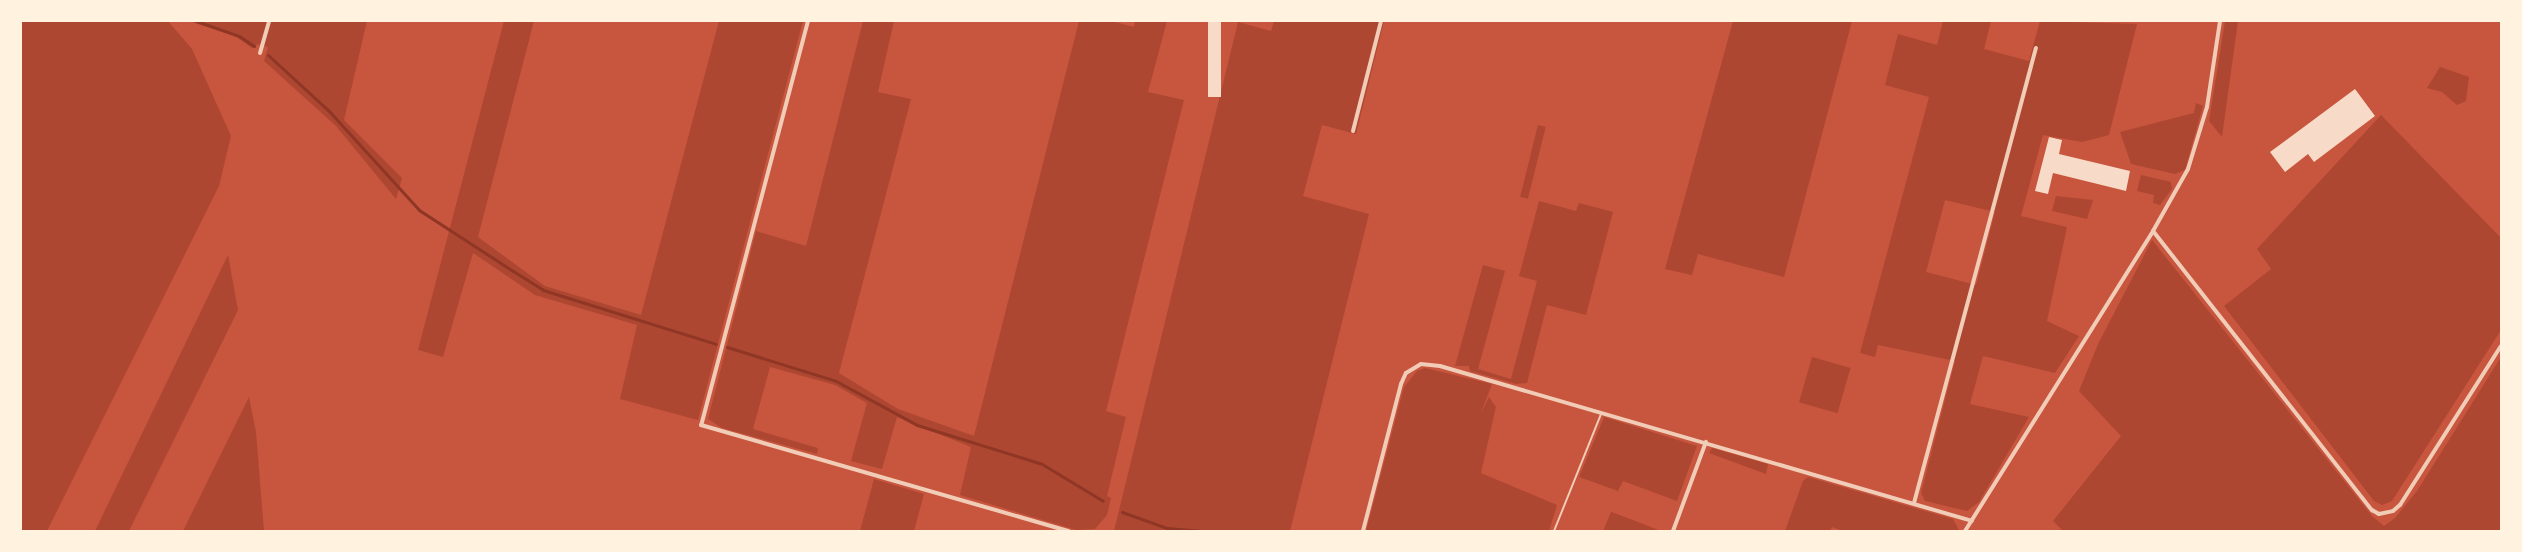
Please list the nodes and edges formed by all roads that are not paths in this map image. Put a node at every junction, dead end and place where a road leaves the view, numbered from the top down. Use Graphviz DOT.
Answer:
graph roads {
  1 [pos="268,21"];
  2 [pos="808,21"];
  3 [pos="1381,21"];
  4 [pos="2220,21"];
  5 [pos="2036,48"];
  6 [pos="260,53"];
  7 [pos="1353,131"];
  8 [pos="2153,231"];
  9 [pos="2501,346"];
  10 [pos="1601,412"];
  11 [pos="1706,442"];
  12 [pos="1914,503"];
  13 [pos="1972,521"];
  14 [pos="1069,531"];
  15 [pos="1363,531"];
  16 [pos="1554,531"];
  17 [pos="1673,531"];
  18 [pos="1965,531"];
  1 -- 6 [label="street"];
  2 -- 14 [label="street"];
  3 -- 7 [label="street"];
  4 -- 8 [label="street"];
  5 -- 12 [label="street"];
  8 -- 9 [label="street"];
  8 -- 13 [label="street"];
  10 -- 11 [label="street"];
  10 -- 15 [label="street"];
  10 -- 16 [label="lane"];
  11 -- 12 [label="street"];
  11 -- 17 [label="street"];
  12 -- 13 [label="street"];
  13 -- 18 [label="street"];
}
